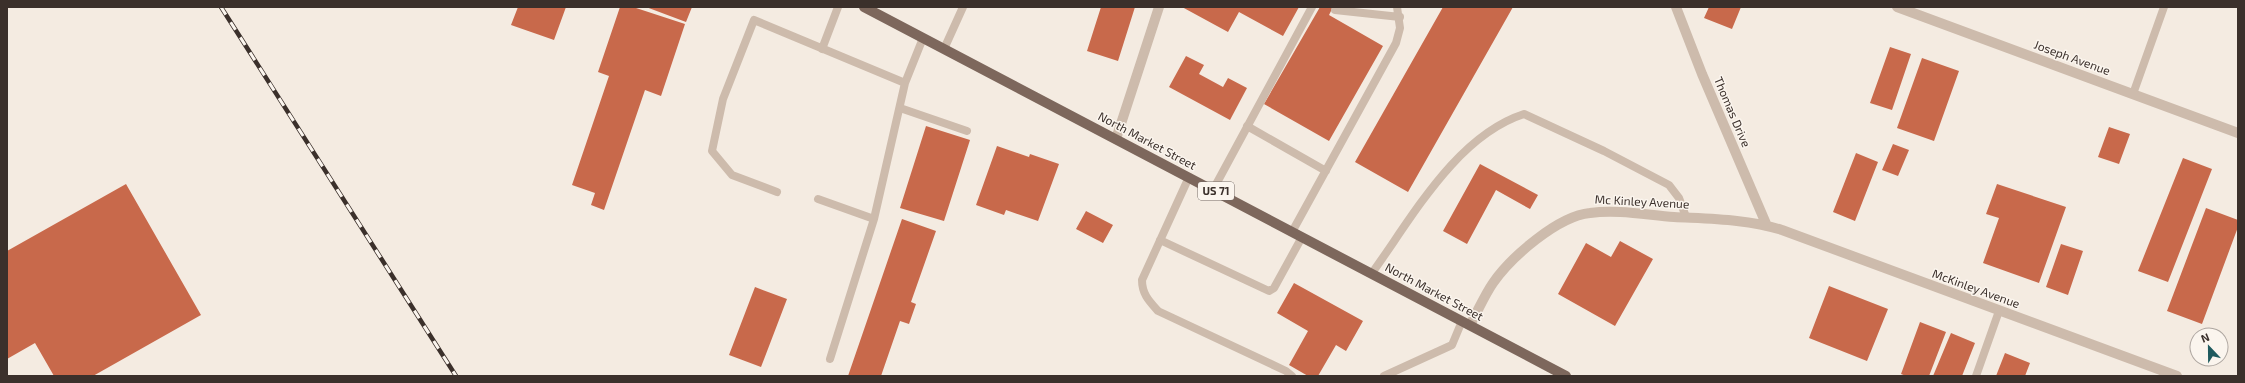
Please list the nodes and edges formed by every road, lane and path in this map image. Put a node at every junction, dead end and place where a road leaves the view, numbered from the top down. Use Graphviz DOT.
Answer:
graph roads {
  1 [pos="838,7"];
  2 [pos="864,7"];
  3 [pos="963,7"];
  4 [pos="1159,7"];
  5 [pos="1312,7"];
  6 [pos="1397,7"];
  7 [pos="1676,7"];
  8 [pos="1897,7"];
  9 [pos="2164,7"];
  10 [pos="1335,10"];
  11 [pos="1400,17"];
  12 [pos="923,38"];
  13 [pos="822,48"];
  14 [pos="944,49"];
  15 [pos="905,83"];
  16 [pos="2133,94"];
  17 [pos="900,108"];
  18 [pos="1247,126"];
  19 [pos="967,131"];
  20 [pos="2238,133"];
  21 [pos="1116,139"];
  22 [pos="1326,171"];
  23 [pos="1189,177"];
  24 [pos="1213,190"];
  25 [pos="777,192"];
  26 [pos="818,199"];
  27 [pos="1686,217"];
  28 [pos="874,219"];
  29 [pos="1767,226"];
  30 [pos="1292,232"];
  31 [pos="1302,237"];
  32 [pos="1160,240"];
  33 [pos="1372,273"];
  34 [pos="1999,311"];
  35 [pos="1466,323"];
  36 [pos="830,359"];
  37 [pos="1292,376"];
  38 [pos="1384,376"];
  39 [pos="1566,376"];
  40 [pos="1976,376"];
  41 [pos="2177,376"];
  1 -- 13 [label="lane"];
  2 -- 12 [label="main road, North Market Street / US 71"];
  3 -- 14 [label="lane"];
  4 -- 21 [label="street"];
  5 -- 18 [label="lane"];
  6 -- 11 [label="lane"];
  7 -- 29 [label="street, Thomas Drive"];
  8 -- 16 [label="street, Joseph Avenue"];
  9 -- 16 [label="lane"];
  10 -- 11 [label="lane"];
  11 -- 22 [label="lane"];
  12 -- 14 [label="main road, North Market Street / US 71"];
  12 -- 15 [label="lane"];
  13 -- 15 [label="lane"];
  13 -- 25 [label="lane"];
  14 -- 21 [label="main road, North Market Street / US 71"];
  15 -- 17 [label="lane"];
  16 -- 20 [label="street, Joseph Avenue"];
  17 -- 19 [label="lane"];
  17 -- 28 [label="lane"];
  18 -- 22 [label="lane"];
  18 -- 24 [label="lane"];
  21 -- 23 [label="main road, North Market Street / US 71"];
  22 -- 30 [label="lane"];
  23 -- 24 [label="main road, North Market Street / US 71"];
  23 -- 32 [label="lane"];
  24 -- 30 [label="main road, North Market Street / US 71"];
  26 -- 28 [label="lane"];
  27 -- 29 [label="street, Mc Kinley Avenue"];
  27 -- 33 [label="lane"];
  27 -- 35 [label="street, Mc Kinley Avenue"];
  28 -- 36 [label="lane"];
  29 -- 34 [label="street, McKinley Avenue"];
  30 -- 31 [label="main road, North Market Street / US 71"];
  31 -- 32 [label="lane"];
  31 -- 33 [label="main road, North Market Street / US 71"];
  32 -- 37 [label="lane"];
  33 -- 35 [label="main road, North Market Street / US 71"];
  34 -- 40 [label="lane"];
  34 -- 41 [label="street, McKinley Avenue"];
  35 -- 38 [label="lane"];
  35 -- 39 [label="main road, North Market Street / US 71"];
}
